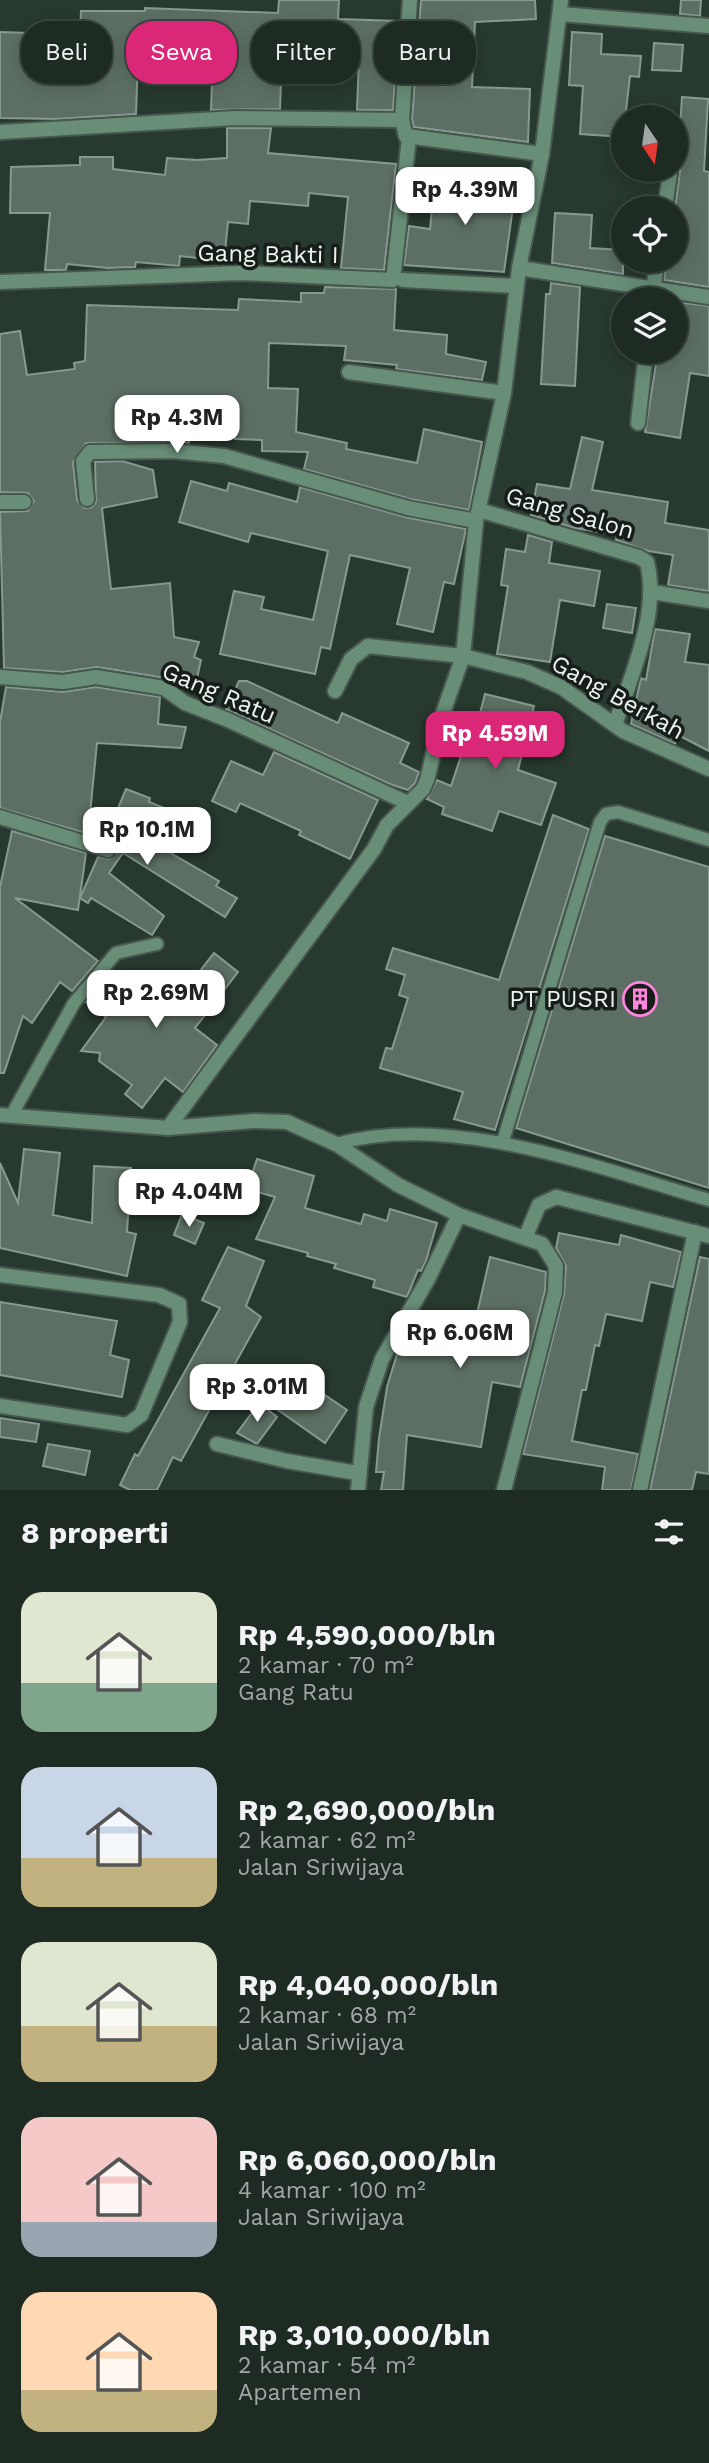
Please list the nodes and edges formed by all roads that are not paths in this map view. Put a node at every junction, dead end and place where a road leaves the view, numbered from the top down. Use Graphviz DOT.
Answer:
graph roads {
  1 [pos="410,0"];
  2 [pos="561,7"];
  3 [pos="709,26"];
  4 [pos="402,120"];
  5 [pos="0,132"];
  6 [pos="409,138"];
  7 [pos="542,154"];
  8 [pos="519,268"];
  9 [pos="403,280"];
  10 [pos="0,282"];
  11 [pos="516,286"];
  12 [pos="617,287"];
  13 [pos="688,296"];
  14 [pos="709,297"];
  15 [pos="645,364"];
  16 [pos="349,372"];
  17 [pos="504,393"];
  18 [pos="638,422"];
  19 [pos="87,499"];
  20 [pos="0,502"];
  21 [pos="24,502"];
  22 [pos="478,516"];
  23 [pos="652,593"];
  24 [pos="709,601"];
  25 [pos="463,656"];
  26 [pos="0,677"];
  27 [pos="335,691"];
  28 [pos="615,725"];
  29 [pos="709,769"];
  30 [pos="408,803"];
  31 [pos="0,817"];
  32 [pos="709,840"];
  33 [pos="108,850"];
  34 [pos="157,944"];
  35 [pos="6,1116"];
  36 [pos="168,1128"];
  37 [pos="503,1141"];
  38 [pos="336,1144"];
  39 [pos="709,1200"];
  40 [pos="459,1215"];
  41 [pos="702,1234"];
  42 [pos="525,1238"];
  43 [pos="0,1275"];
  44 [pos="0,1406"];
  45 [pos="217,1444"];
  46 [pos="358,1473"];
  47 [pos="358,1490"];
  48 [pos="503,1490"];
  49 [pos="640,1490"];
  1 -- 4 [label="street"];
  2 -- 3 [label="street"];
  2 -- 7 [label="street"];
  4 -- 5 [label="street"];
  4 -- 6 [label="street"];
  6 -- 7 [label="street"];
  6 -- 10 [label="street, Gang Bakti I"];
  7 -- 8 [label="street"];
  8 -- 11 [label="street"];
  8 -- 12 [label="street"];
  9 -- 11 [label="street"];
  11 -- 17 [label="street"];
  13 -- 14 [label="street"];
  15 -- 18 [label="street"];
  16 -- 17 [label="street"];
  17 -- 22 [label="street"];
  19 -- 22 [label="street, Gang Salon"];
  20 -- 21 [label="street"];
  22 -- 23 [label="street, Gang Salon"];
  22 -- 25 [label="street"];
  23 -- 24 [label="street"];
  23 -- 28 [label="street, Gang Salon"];
  25 -- 27 [label="street, Gang Berkah"];
  25 -- 28 [label="street, Gang Berkah"];
  25 -- 30 [label="street"];
  26 -- 30 [label="street, Gang Ratu"];
  28 -- 29 [label="street, Gang Berkah"];
  30 -- 36 [label="street"];
  31 -- 33 [label="street"];
  32 -- 37 [label="lane"];
  34 -- 35 [label="lane"];
  35 -- 36 [label="street"];
  36 -- 38 [label="street"];
  37 -- 38 [label="lane"];
  37 -- 39 [label="lane"];
  38 -- 40 [label="street"];
  40 -- 42 [label="street"];
  40 -- 46 [label="street"];
  41 -- 42 [label="street"];
  41 -- 49 [label="street"];
  42 -- 48 [label="street"];
  43 -- 44 [label="street"];
  45 -- 46 [label="street"];
  46 -- 47 [label="street"];
}
